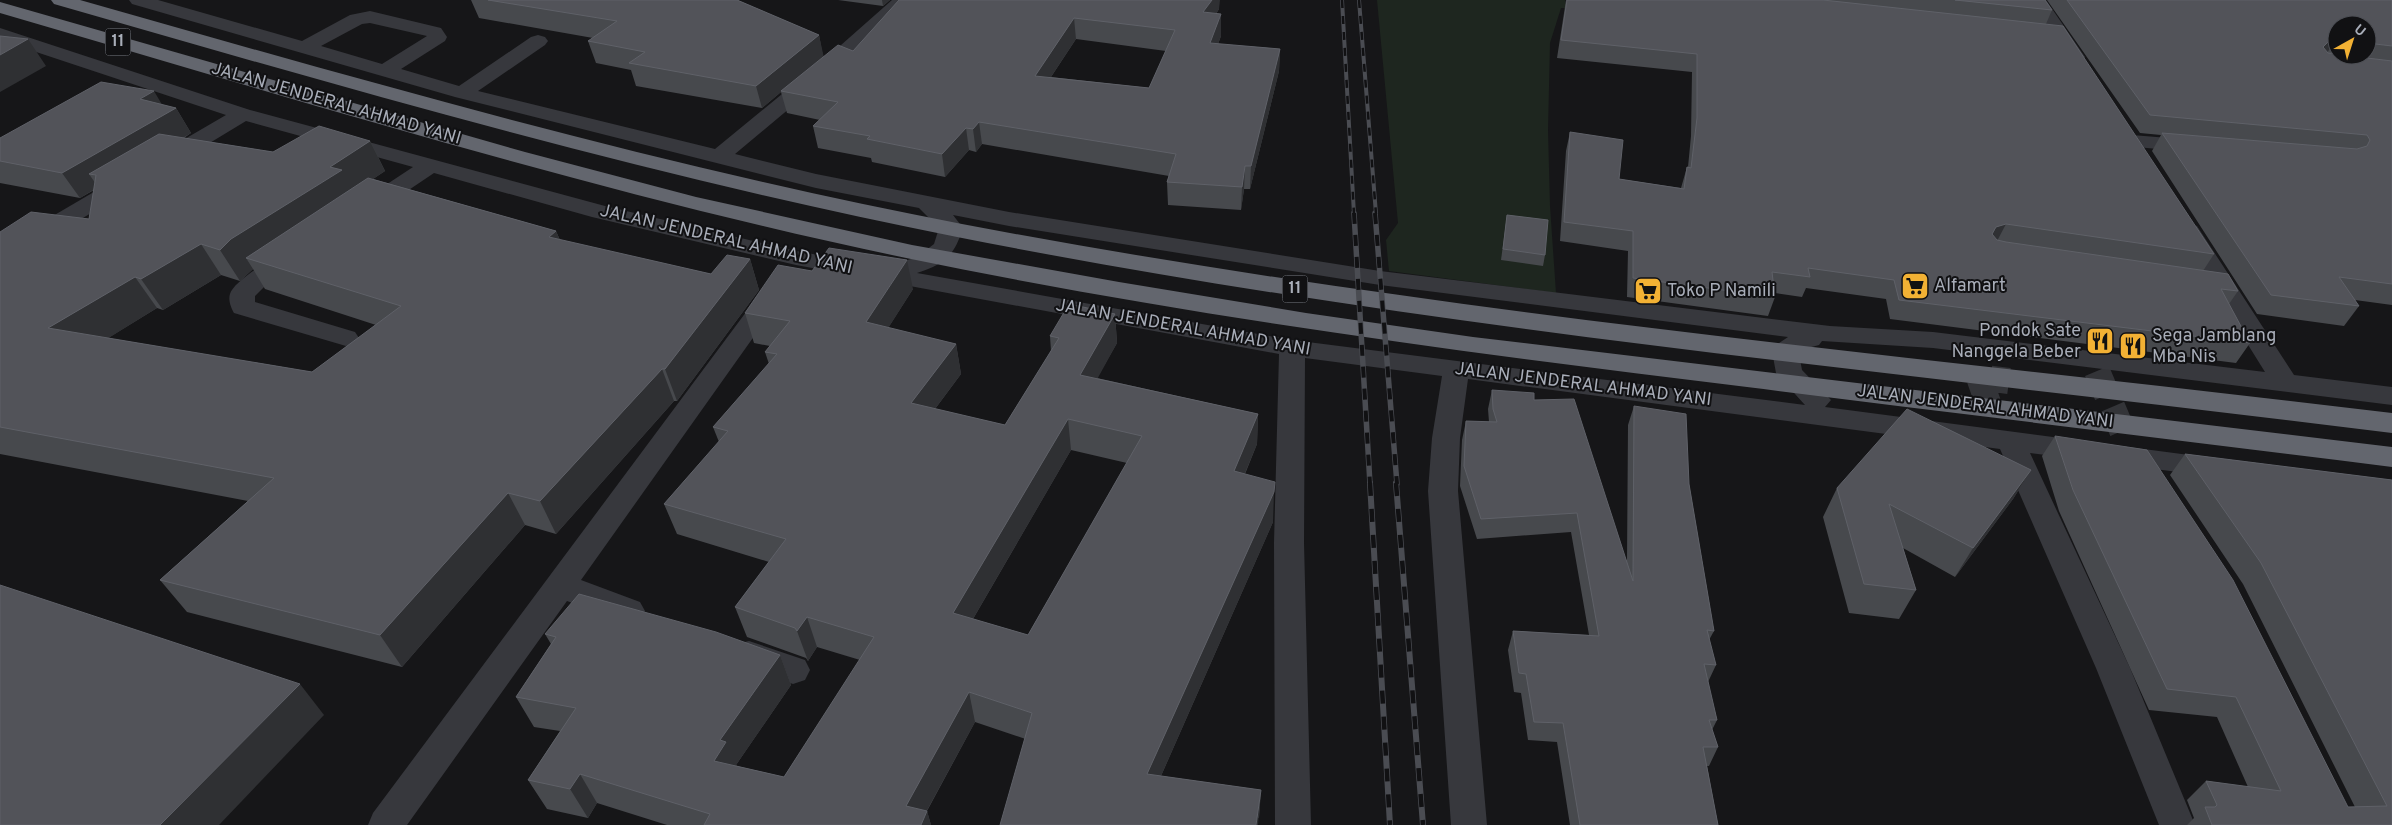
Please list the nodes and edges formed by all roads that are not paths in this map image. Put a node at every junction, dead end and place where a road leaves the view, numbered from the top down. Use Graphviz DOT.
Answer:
graph roads {
  1 [pos="51,0"];
  2 [pos="60,0"];
  3 [pos="138,0"];
  4 [pos="903,0"];
  5 [pos="2037,0"];
  6 [pos="0,7"];
  7 [pos="18,13"];
  8 [pos="0,34"];
  9 [pos="2037,34"];
  10 [pos="2062,37"];
  11 [pos="538,41"];
  12 [pos="304,48"];
  13 [pos="385,71"];
  14 [pos="2089,77"];
  15 [pos="462,93"];
  16 [pos="243,114"];
  17 [pos="2211,148"];
  18 [pos="719,157"];
  19 [pos="431,165"];
  20 [pos="2147,165"];
  21 [pos="924,203"];
  22 [pos="2178,213"];
  23 [pos="348,220"];
  24 [pos="308,246"];
  25 [pos="0,257"];
  26 [pos="796,258"];
  27 [pos="883,275"];
  28 [pos="2199,282"];
  29 [pos="2224,286"];
  30 [pos="1830,334"];
  31 [pos="346,338"];
  32 [pos="1292,348"];
  33 [pos="1456,369"];
  34 [pos="2285,382"];
  35 [pos="2392,396"];
  36 [pos="1872,422"];
  37 [pos="2392,423"];
  38 [pos="2002,434"];
  39 [pos="2134,451"];
  40 [pos="2392,458"];
  41 [pos="2238,469"];
  42 [pos="2162,489"];
  43 [pos="560,585"];
  44 [pos="653,619"];
  45 [pos="719,643"];
  46 [pos="793,670"];
  47 [pos="386,825"];
  48 [pos="1293,825"];
  49 [pos="1469,825"];
  50 [pos="2177,825"];
  1 -- 7 [label="highway"];
  2 -- 37 [label="highway, JALAN JENDERAL AHMAD YANI / 11"];
  3 -- 12 [label="street"];
  4 -- 18 [label="street"];
  5 -- 10 [label="street"];
  6 -- 7 [label="highway, JALAN JENDERAL AHMAD YANI / 11"];
  7 -- 40 [label="highway, JALAN JENDERAL AHMAD YANI / 11"];
  8 -- 16 [label="street, JALAN JENDERAL AHMAD YANI"];
  9 -- 10 [label="street"];
  10 -- 14 [label="street"];
  11 -- 15 [label="street"];
  12 -- 13 [label="street"];
  12 -- 13 [label="street"];
  13 -- 15 [label="street"];
  15 -- 18 [label="street"];
  16 -- 19 [label="street, JALAN JENDERAL AHMAD YANI"];
  16 -- 25 [label="street"];
  17 -- 20 [label="street"];
  18 -- 21 [label="street"];
  19 -- 23 [label="street"];
  19 -- 26 [label="street, JALAN JENDERAL AHMAD YANI"];
  21 -- 27 [label="street"];
  21 -- 30 [label="street"];
  22 -- 29 [label="street"];
  24 -- 31 [label="street"];
  26 -- 27 [label="street, JALAN JENDERAL AHMAD YANI"];
  26 -- 43 [label="street"];
  27 -- 32 [label="street, JALAN JENDERAL AHMAD YANI"];
  28 -- 29 [label="street"];
  29 -- 34 [label="street"];
  30 -- 34 [label="street"];
  30 -- 36 [label="street"];
  32 -- 33 [label="street, JALAN JENDERAL AHMAD YANI"];
  32 -- 48 [label="street"];
  33 -- 36 [label="street, JALAN JENDERAL AHMAD YANI"];
  33 -- 49 [label="street"];
  34 -- 35 [label="street"];
  36 -- 38 [label="street, JALAN JENDERAL AHMAD YANI"];
  38 -- 39 [label="street, JALAN JENDERAL AHMAD YANI"];
  38 -- 50 [label="street"];
  39 -- 41 [label="street, JALAN JENDERAL AHMAD YANI"];
  39 -- 42 [label="street"];
  43 -- 44 [label="street"];
  43 -- 47 [label="street"];
  45 -- 46 [label="street"];
}
